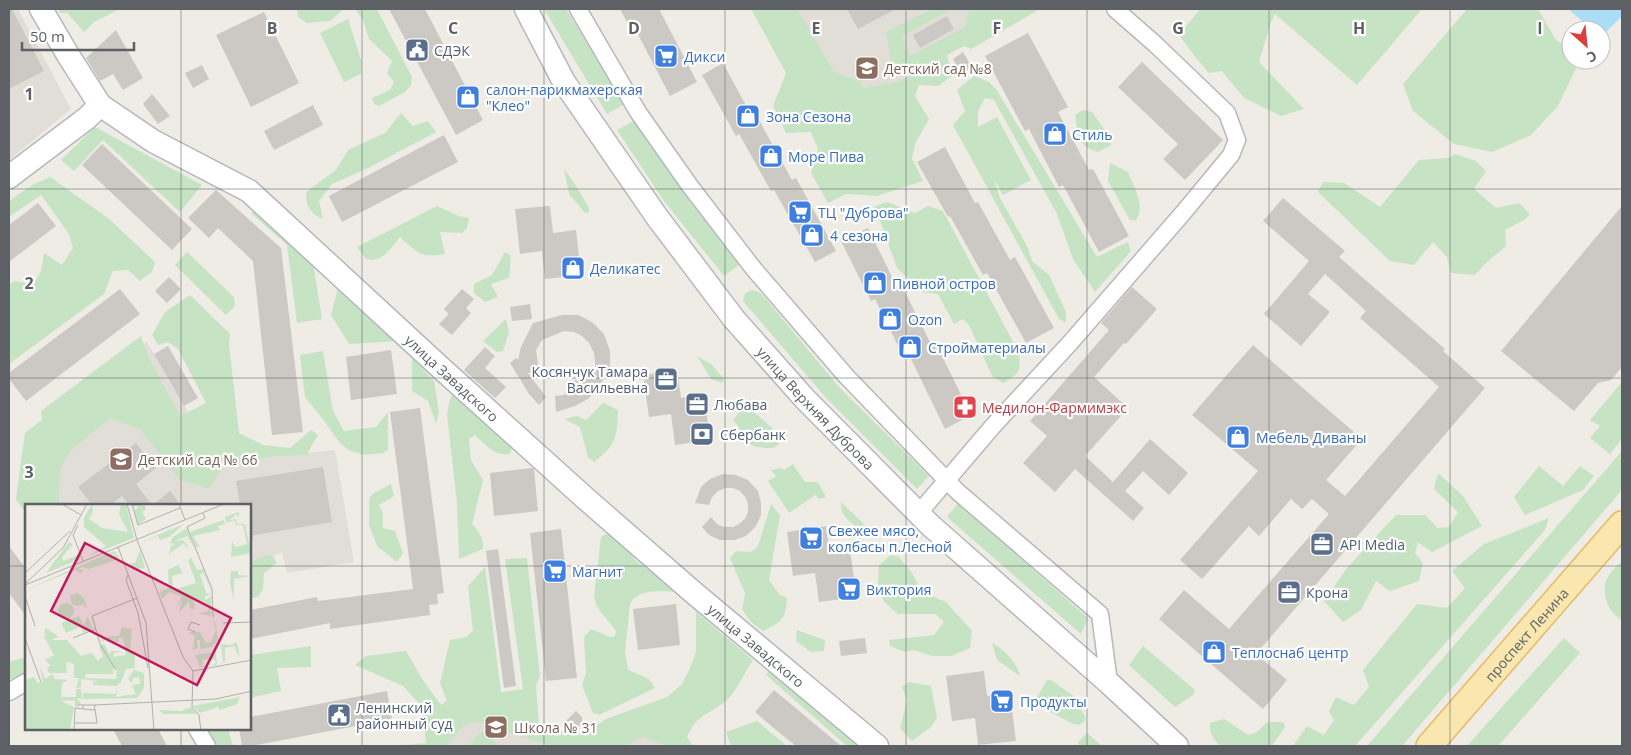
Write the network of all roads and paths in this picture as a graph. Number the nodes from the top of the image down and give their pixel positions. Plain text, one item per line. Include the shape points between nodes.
1 (41, 9) edge
2 (526, 9) edge
3 (578, 9) edge
4 (1115, 9) edge
5 (100, 105) junction
6 (9, 177) edge
7 (946, 480) junction
8 (918, 514) junction
9 (1622, 524) edge
10 (25, 683) edge
11 (1109, 683) junction
12 (9, 692) edge
13 (199, 730) edge
14 (207, 746) edge
15 (877, 746) edge
16 (1177, 746) edge
17 (1429, 746) edge

1 - 5 street, улица Завадского
2 - 8 street, улица Верхняя Дуброва via 564,82 592,125 734,319 805,399
3 - 7 street via 638,112 753,268 846,376
4 - 7 street via 1227,114 1237,140 1231,154 1178,220
5 - 6 street
5 - 15 street, улица Завадского via 153,140 249,191 592,504
7 - 8 street
7 - 11 street via 1100,614
8 - 11 street, улица Верхняя Дуброва
9 - 17 main road, проспект Ленина
10 - 12 street
11 - 16 street, улица Верхняя Дуброва
13 - 14 street

